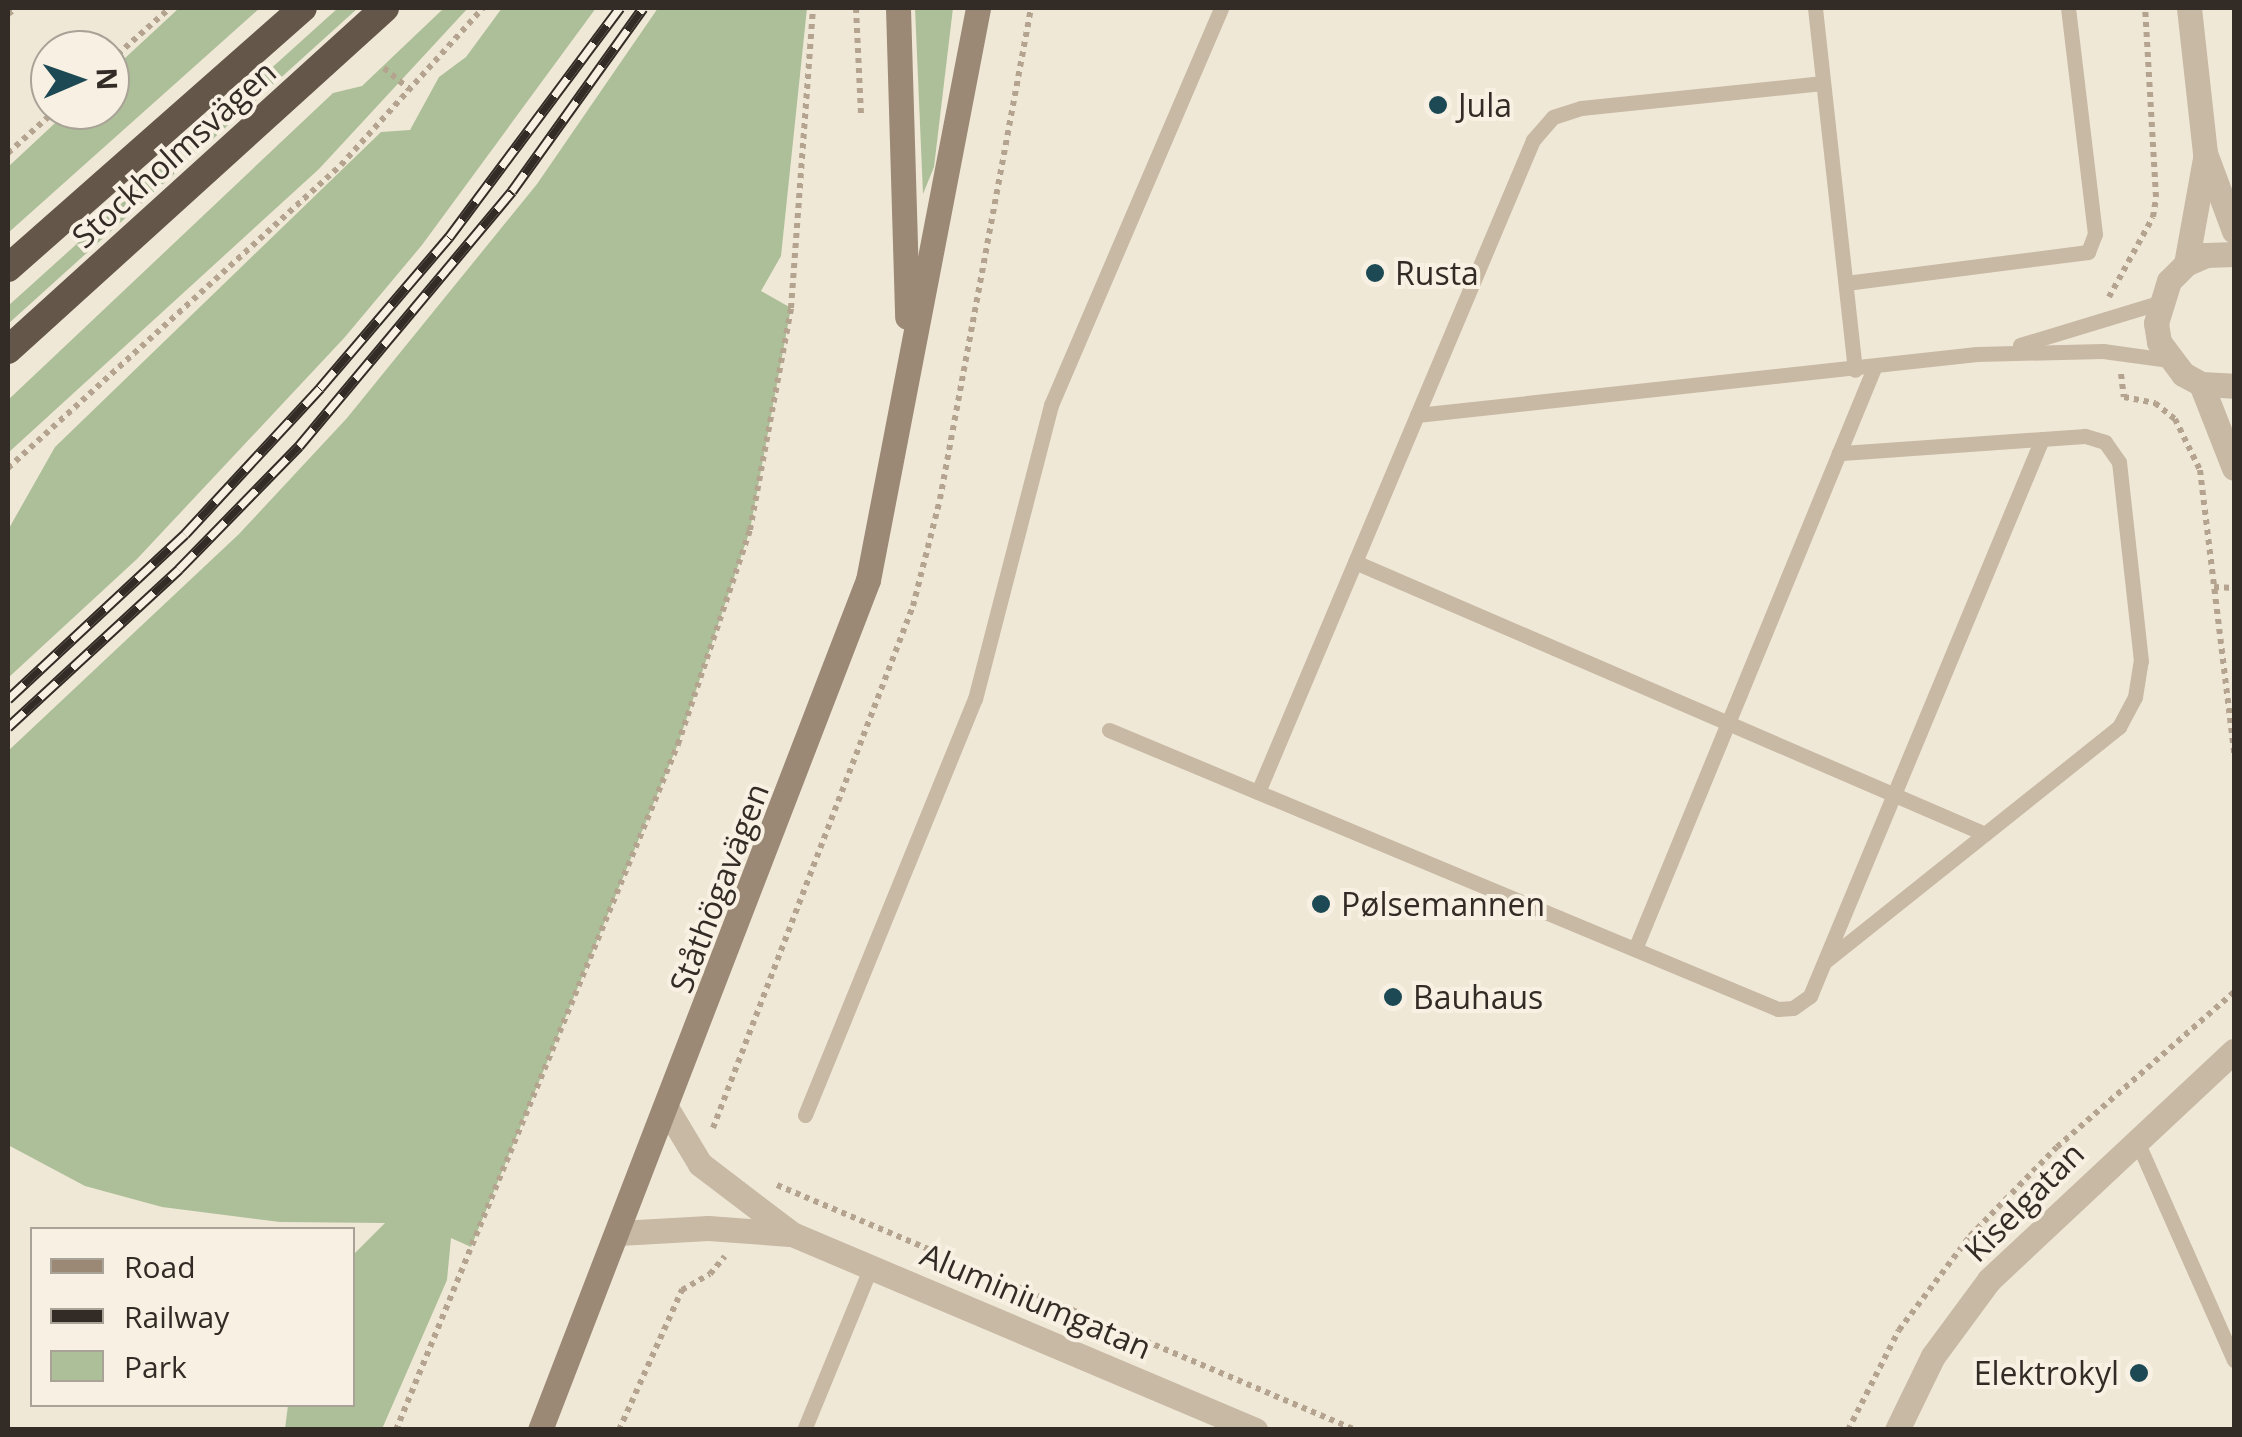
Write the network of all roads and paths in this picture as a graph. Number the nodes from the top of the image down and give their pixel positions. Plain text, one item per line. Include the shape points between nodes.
1 (16, 8) edge
2 (170, 8) edge
3 (303, 8) edge
4 (385, 8) edge
5 (483, 8) edge
6 (813, 8) edge
7 (856, 8) edge
8 (898, 8) edge
9 (978, 8) edge
10 (1221, 8) edge
11 (1814, 8) edge
12 (2068, 8) edge
13 (2145, 8) edge
14 (2189, 8) edge
15 (8, 14) edge
16 (130, 43) edge
17 (384, 68) dead end
18 (1823, 84) junction
19 (410, 89) junction
20 (861, 115) dead end
21 (34, 130) edge
22 (2205, 153) junction
23 (8, 154) edge
24 (2234, 230) edge
25 (2234, 254) edge
26 (2186, 264) junction
27 (8, 268) edge
28 (1846, 283) junction
29 (2158, 303) junction
30 (2111, 316) junction
31 (8, 350) edge
32 (2118, 352) junction
33 (1977, 354) junction
34 (908, 356) junction
35 (2168, 360) junction
36 (1874, 368) junction
37 (1856, 370) junction
38 (2201, 384) junction
39 (2234, 386) edge
40 (1417, 415) junction
41 (2042, 439) junction
42 (1839, 453) junction
43 (8, 468) edge
44 (2234, 468) edge
45 (1355, 562) junction
46 (2214, 587) junction
47 (2234, 588) edge
48 (1728, 722) junction
49 (1109, 730) dead end
50 (2234, 753) edge
51 (1258, 792) junction
52 (1894, 794) junction
53 (1985, 834) junction
54 (1635, 949) junction
55 (1824, 962) junction
56 (2234, 992) edge
57 (2234, 1051) edge
58 (667, 1109) junction
59 (806, 1116) dead end
60 (2136, 1139) junction
61 (747, 1204) junction
62 (738, 1229) junction
63 (620, 1233) junction
64 (792, 1234) junction
65 (872, 1268) junction
66 (2234, 1360) edge
67 (396, 1430) edge
68 (540, 1430) edge
69 (619, 1430) edge
70 (804, 1430) edge
71 (1255, 1430) edge
72 (1356, 1430) edge
73 (1848, 1430) edge
74 (1896, 1430) edge

1 - 15 path
2 - 16 path
3 - 27 highway, Stockholmsvägen
4 - 31 highway, Stockholmsvägen
5 - 19 path
6 - 67 path via 791,308 750,530 678,744
7 - 20 path
8 - 34 main road, Ståthögavägen
9 - 34 main road, Ståthögavägen via 948,190
10 - 59 lane via 1052,404 975,699
11 - 18 lane
12 - 28 lane via 2096,234 2088,252
13 - 30 path via 2156,197 2148,227 2108,290
14 - 22 street
17 - 19 path
18 - 28 lane
18 - 40 lane via 1581,108 1553,117 1533,140
19 - 43 path via 341,165
21 - 23 path
22 - 24 street
22 - 26 street
25 - 26 street
26 - 29 street
28 - 37 lane
29 - 30 lane
29 - 35 street via 2159,342
30 - 33 lane
32 - 33 lane
32 - 35 lane
32 - 46 path via 2124,396 2156,402 2187,438 2200,470
33 - 36 lane
34 - 58 main road, Ståthögavägen via 888,501 868,580
35 - 38 street
36 - 37 lane
36 - 42 lane
37 - 40 lane
38 - 39 street
38 - 44 street
40 - 45 lane
41 - 42 lane
41 - 52 lane
41 - 53 lane via 2085,436 2106,442 2118,462 2141,661 2135,697 2119,727
42 - 48 lane
45 - 48 lane
45 - 51 lane
46 - 47 path
46 - 50 path
48 - 52 lane
48 - 54 lane
49 - 51 lane
51 - 54 lane
52 - 53 lane
52 - 55 lane
53 - 55 lane
54 - 55 lane via 1778,1008 1810,996
56 - 73 path via 2058,1146 1970,1236 1899,1330
57 - 60 street, Kiselgatan
58 - 61 street, Aluminiumgatan via 700,1164
58 - 63 main road, Ståthögavägen
60 - 66 lane
60 - 74 street, Kiselgatan via 1989,1280 1933,1356
61 - 64 street, Aluminiumgatan
61 - 72 path via 758,1177
62 - 63 street, Aluminiumgatan
62 - 64 street, Aluminiumgatan
62 - 69 path via 710,1274 682,1290
63 - 68 main road, Ståthögavägen
64 - 65 street, Aluminiumgatan
65 - 70 lane
65 - 71 street, Aluminiumgatan

